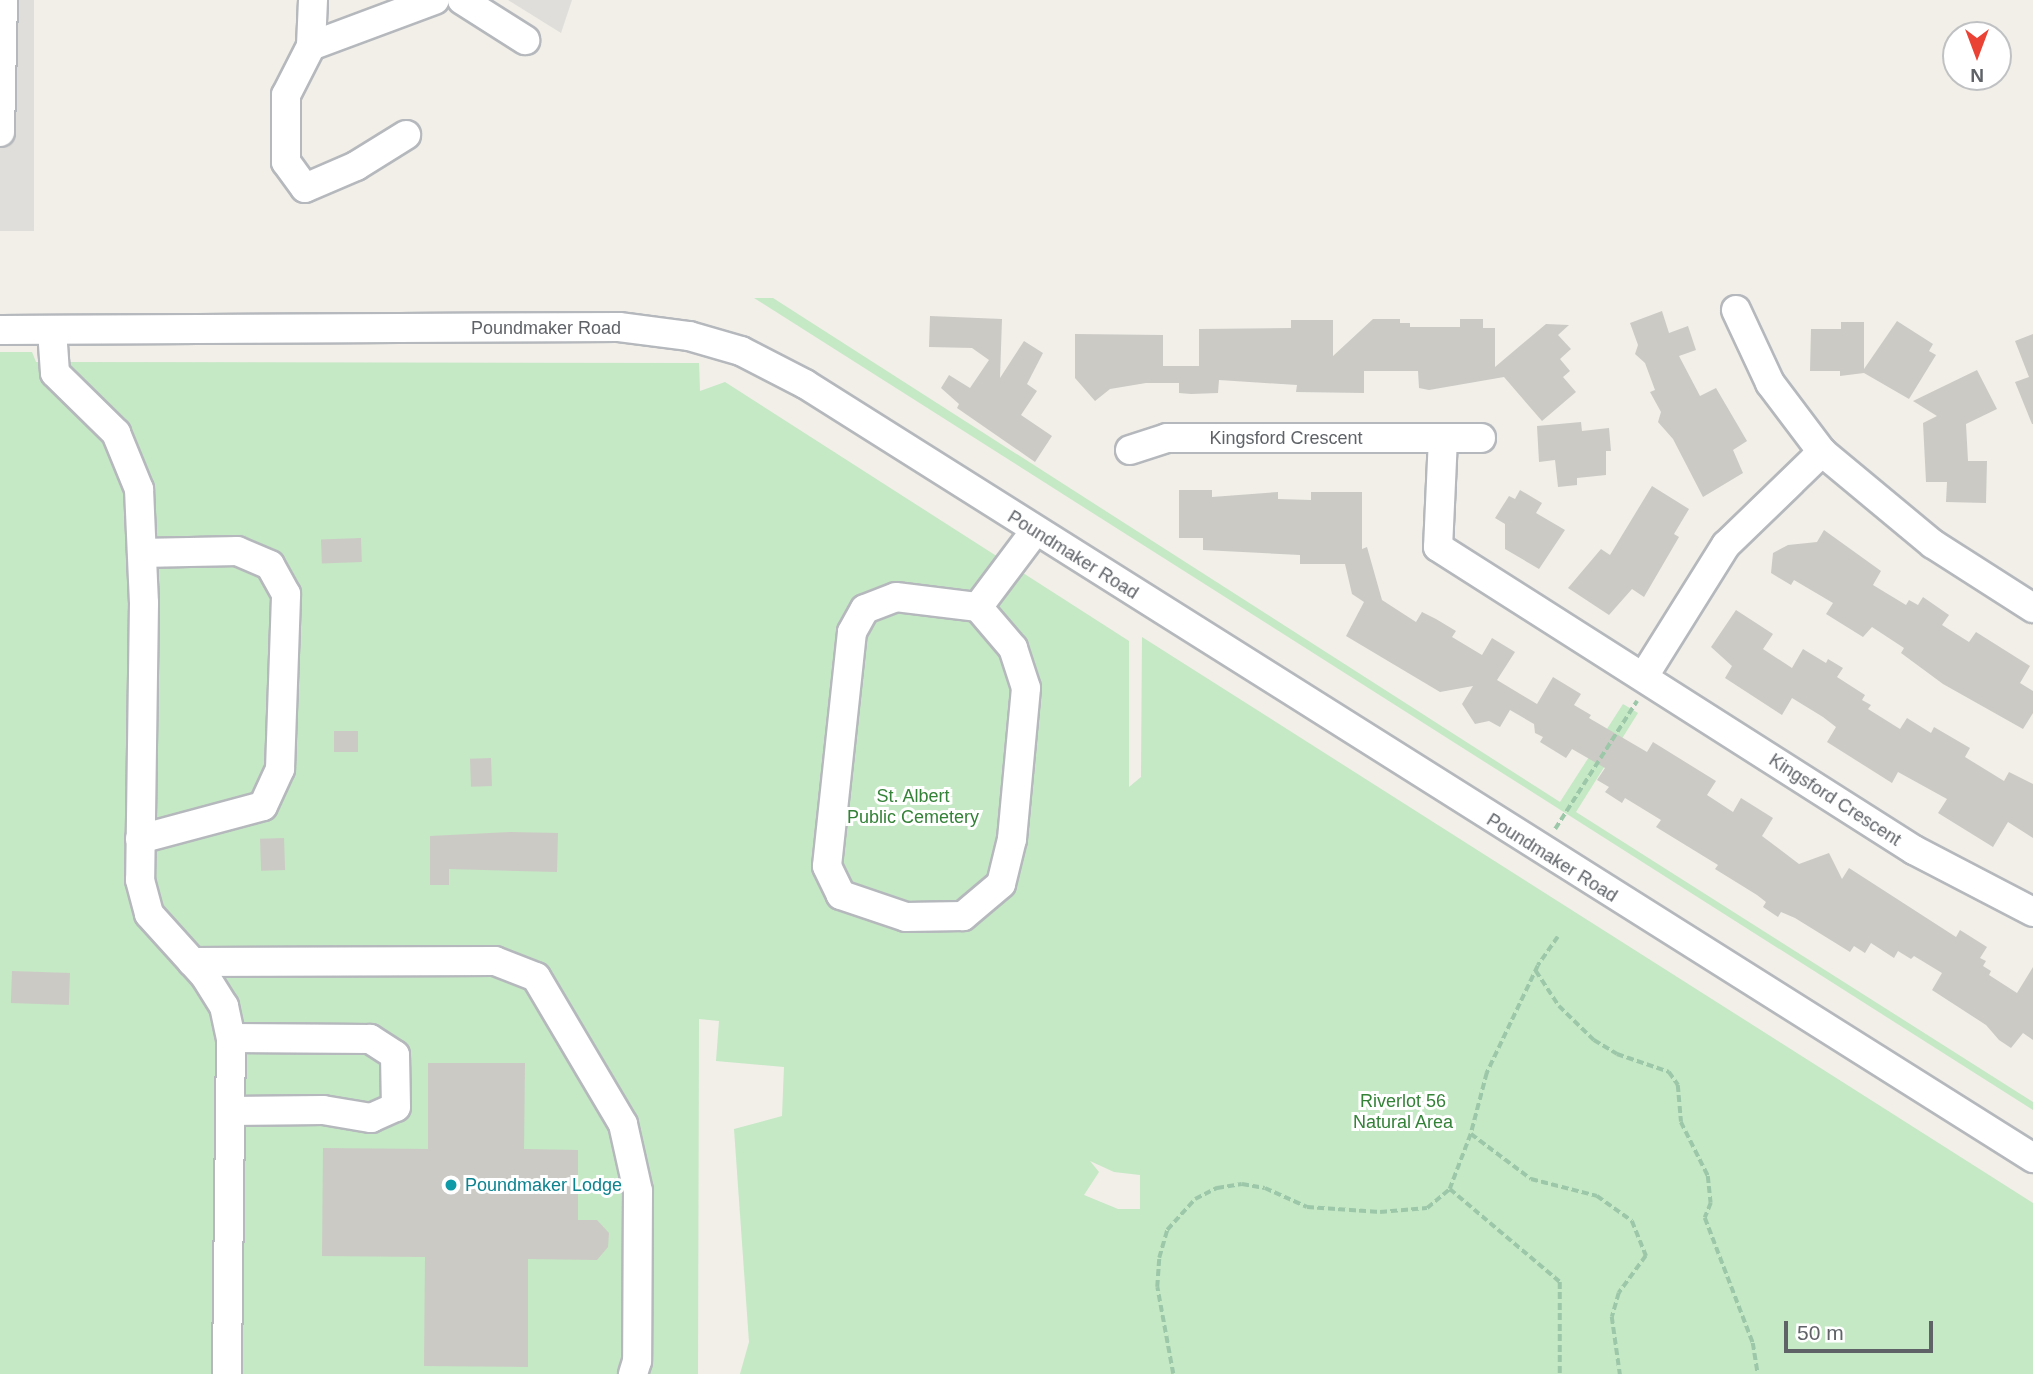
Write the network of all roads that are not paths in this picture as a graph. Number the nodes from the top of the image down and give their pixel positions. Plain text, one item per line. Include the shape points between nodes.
1 (3, 0) edge
2 (313, 0) edge
3 (435, 0) edge
4 (462, 0) edge
5 (525, 40) dead end
6 (311, 46) junction
7 (0, 132) edge
8 (406, 135) dead end
9 (1736, 310) dead end
10 (0, 330) edge
11 (52, 330) junction
12 (1443, 438) junction
13 (1481, 438) dead end
14 (1130, 450) dead end
15 (1822, 452) junction
16 (1035, 531) junction
17 (142, 553) junction
18 (978, 607) junction
19 (2033, 608) edge
20 (1640, 689) junction
21 (140, 839) junction
22 (2033, 912) edge
23 (192, 962) junction
24 (231, 1038) junction
25 (230, 1111) junction
26 (2033, 1158) edge
27 (228, 1374) edge
28 (633, 1374) edge

1 - 7 street
2 - 6 street
3 - 6 street
4 - 5 street
6 - 8 street via 286,95 286,162 305,188 356,166
9 - 15 street via 1770,383
10 - 11 street, Poundmaker Road
11 - 16 street, Poundmaker Road via 619,327 689,336 741,351 805,384
11 - 17 street via 55,373 116,433 139,489
12 - 13 street, Kingsford Crescent
12 - 14 street, Kingsford Crescent via 1167,438
12 - 20 street, Kingsford Crescent via 1438,547
15 - 19 street via 1933,544
15 - 20 street via 1726,545
16 - 18 street
16 - 26 street, Poundmaker Road
17 - 21 street
17 - 21 street via 237,551 270,565 286,594 280,769 263,806
18 - 18 street via 897,597 865,609 852,632 827,866 841,895 906,917 963,916 1001,884 1012,839 1026,688 1013,648
20 - 22 street, Kingsford Crescent via 1914,850
21 - 23 street via 140,880 149,914
23 - 24 street via 224,1006
23 - 28 street via 495,961 536,977 623,1124 638,1191 637,1361
24 - 25 street
24 - 25 street via 370,1039 395,1055 396,1107 371,1118 323,1110
25 - 27 street

